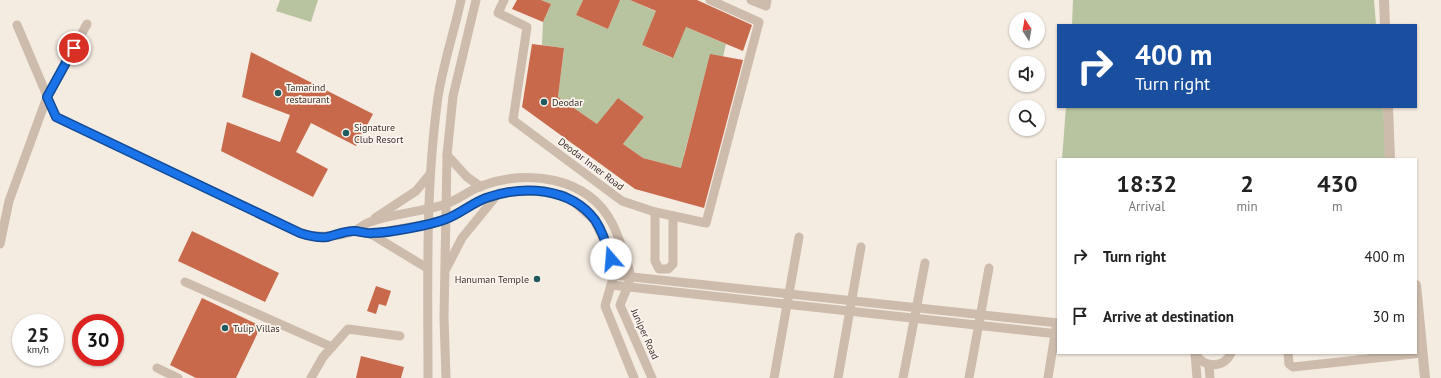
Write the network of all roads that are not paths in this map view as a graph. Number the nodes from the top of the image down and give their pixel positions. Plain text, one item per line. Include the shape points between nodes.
1 (461, 0) edge
2 (476, 0) edge
3 (504, 0) edge
4 (710, 0) edge
5 (751, 0) edge
6 (767, 0) edge
7 (1384, 0) edge
8 (88, 24) dead end
9 (1385, 24) edge
10 (17, 25) dead end
11 (47, 97) junction
12 (1388, 108) edge
13 (448, 155) junction
14 (1390, 158) edge
15 (430, 174) junction
16 (481, 186) junction
17 (497, 195) junction
18 (445, 204) junction
19 (428, 209) junction
20 (655, 212) junction
21 (673, 216) junction
22 (446, 219) junction
23 (369, 222) junction
24 (428, 224) junction
25 (354, 231) junction
26 (371, 234) junction
27 (798, 237) dead end
28 (0, 244) edge
29 (861, 248) dead end
30 (924, 262) dead end
31 (427, 268) junction
32 (989, 268) dead end
33 (445, 271) junction
34 (614, 275) junction
35 (630, 277) junction
36 (185, 282) dead end
37 (611, 285) junction
38 (626, 287) junction
39 (788, 294) junction
40 (1417, 296) edge
41 (852, 301) junction
42 (786, 305) junction
43 (916, 308) junction
44 (850, 312) junction
45 (981, 315) junction
46 (914, 319) junction
47 (1057, 323) edge
48 (979, 326) junction
49 (1057, 334) edge
50 (400, 336) dead end
51 (332, 347) junction
52 (1417, 353) edge
53 (1422, 353) junction
54 (1195, 354) edge
55 (1230, 354) edge
56 (1288, 354) edge
57 (1402, 354) edge
58 (1342, 357) edge
59 (1209, 365) junction
60 (157, 368) dead end
61 (178, 378) edge
62 (310, 378) edge
63 (428, 378) edge
64 (446, 378) edge
65 (634, 378) edge
66 (652, 378) edge
67 (774, 378) edge
68 (838, 378) edge
69 (903, 378) edge
70 (969, 378) edge
71 (1048, 378) edge
72 (1196, 378) edge
73 (1210, 378) edge
74 (1425, 378) edge

1 - 15 street via 438,96
2 - 13 street via 453,96
3 - 20 street, Deodar Inner Road via 498,13 527,27 513,120 622,201
4 - 21 street, Deodar Inner Road via 759,22 706,224
5 - 6 street via 766,6
7 - 9 street
8 - 11 street
10 - 11 street
11 - 25 street via 56,117 300,233 326,237
11 - 28 street via 9,201
12 - 14 street
13 - 16 street via 467,177
13 - 18 street
15 - 19 street
15 - 23 street via 416,191
16 - 18 street
16 - 35 street via 506,179 532,177 557,181 580,189 598,204 611,221
17 - 22 street
17 - 33 street via 462,238
17 - 34 street via 543,191 565,196 577,203 600,228 608,246
18 - 19 street
18 - 22 street
19 - 23 street
19 - 24 street
20 - 21 street, Deodar Inner Road
20 - 21 street via 655,261 659,269 668,269 673,264
22 - 24 street
22 - 33 street
23 - 25 street
24 - 26 street
24 - 31 street
25 - 26 street
26 - 31 street
27 - 39 street
29 - 41 street
30 - 43 street
31 - 63 street
32 - 45 street
33 - 64 street
34 - 35 street
34 - 37 street
35 - 38 street, Juniper Road
35 - 39 street
36 - 51 street
37 - 38 street
37 - 65 street via 605,306
38 - 42 street
38 - 66 street, Juniper Road via 620,306
39 - 41 street
39 - 42 street
40 - 53 street
41 - 43 street
41 - 44 street
42 - 44 street
42 - 67 street
43 - 45 street
43 - 46 street
44 - 46 street
44 - 68 street
45 - 47 street
45 - 48 street
46 - 48 street
46 - 69 street
48 - 49 street
48 - 70 street
49 - 71 street
50 - 51 street via 348,329
51 - 62 street
52 - 53 street
53 - 74 street
54 - 59 street via 1203,363
54 - 72 street
55 - 59 street via 1221,364
56 - 58 street via 1289,364 1293,367
57 - 58 street
59 - 73 street
60 - 61 street

